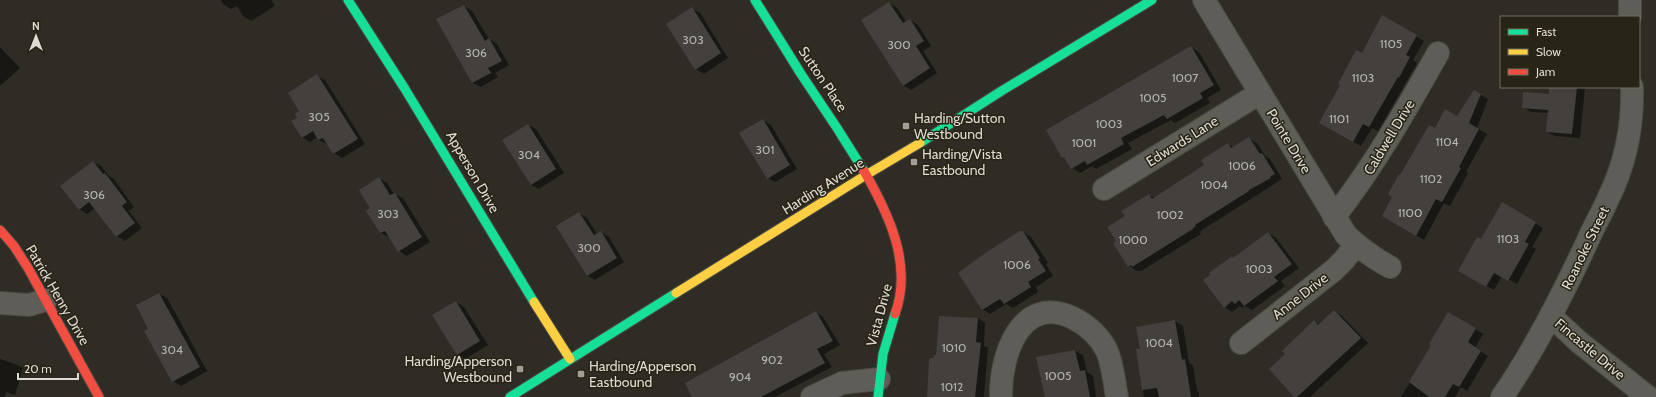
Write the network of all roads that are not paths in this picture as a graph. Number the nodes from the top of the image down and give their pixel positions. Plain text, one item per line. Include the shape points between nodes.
1 (348, 0) edge
2 (755, 0) edge
3 (1152, 0) edge
4 (1204, 0) edge
5 (1630, 0) edge
6 (1630, 16) edge
7 (1438, 53) dead end
8 (1632, 88) edge
9 (1260, 93) junction
10 (866, 175) junction
11 (1104, 189) dead end
12 (1334, 218) junction
13 (0, 230) edge
14 (1356, 245) junction
15 (1390, 267) dead end
16 (46, 300) junction
17 (0, 303) edge
18 (1551, 316) junction
19 (1241, 343) dead end
20 (570, 359) junction
21 (878, 388) edge
22 (99, 397) edge
23 (510, 397) edge
24 (812, 397) edge
25 (1001, 397) edge
26 (1117, 397) edge
27 (1502, 397) edge
28 (1648, 397) edge

1 - 20 main road, Apperson Drive via 433,132
2 - 10 main road, Sutton Place
3 - 10 main road, Harding Avenue
4 - 9 street, Pointe Drive
5 - 6 street
7 - 12 street, Caldwell Drive via 1394,131
8 - 18 street, Roanoke Street via 1629,131 1619,172
9 - 11 street, Edwards Lane
9 - 12 street, Pointe Drive
10 - 20 main road, Harding Avenue
10 - 21 main road, Vista Drive via 885,212 902,260 902,290 886,340
12 - 14 street, Pointe Drive
13 - 16 main road, Patrick Henry Drive via 14,246
14 - 15 street, Pointe Drive
14 - 19 street, Anne Drive via 1334,270
16 - 17 street via 29,305
16 - 22 main road, Patrick Henry Drive
18 - 27 street, Roanoke Street via 1522,368
18 - 28 street, Fincastle Drive via 1578,342
20 - 23 main road, Harding Avenue
21 - 24 street via 842,384
25 - 26 street via 1005,356 1017,331 1034,317 1052,313 1063,314 1077,320 1098,338 1109,357

